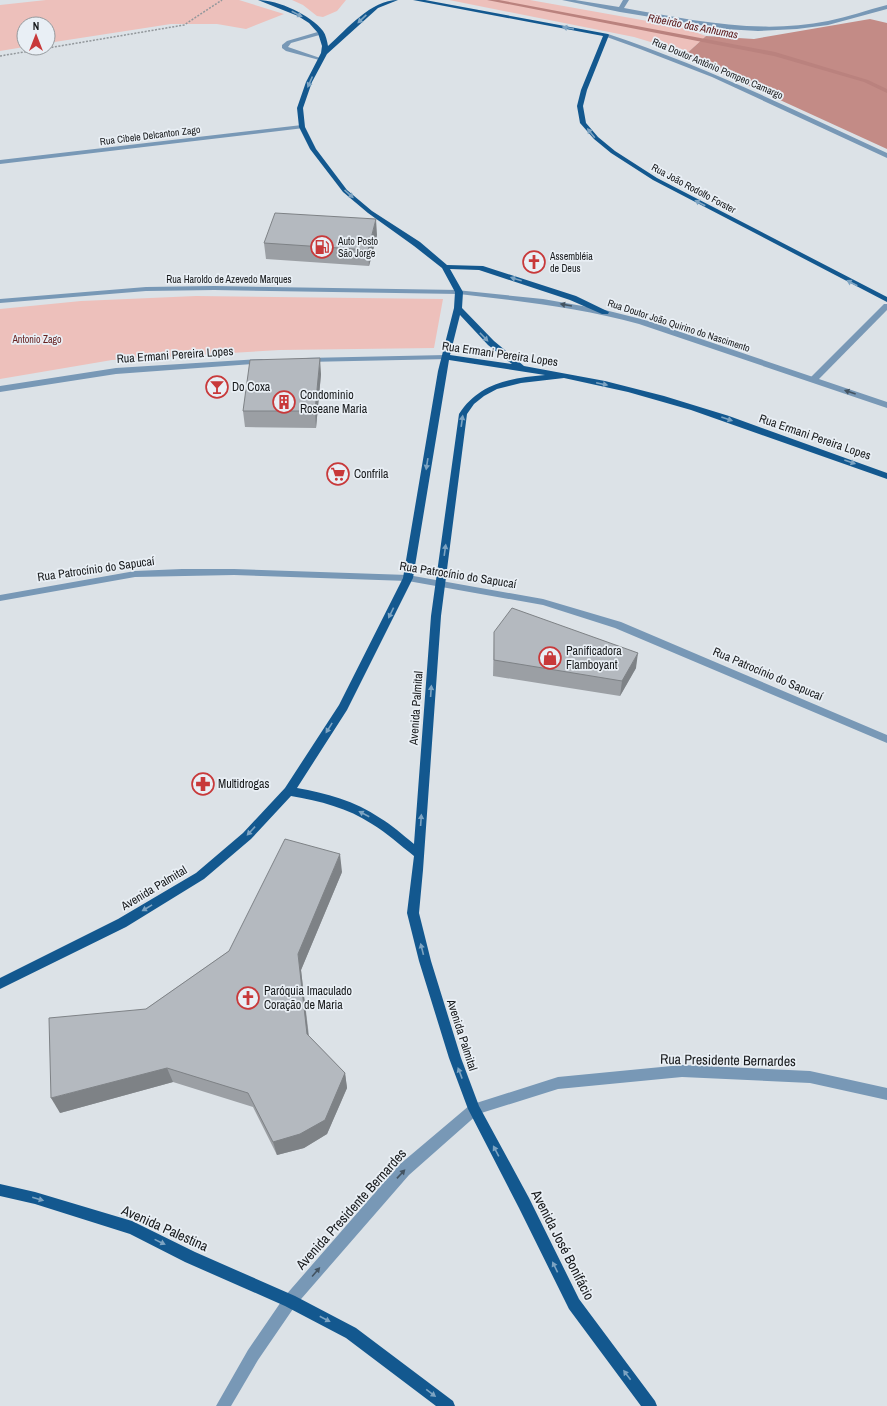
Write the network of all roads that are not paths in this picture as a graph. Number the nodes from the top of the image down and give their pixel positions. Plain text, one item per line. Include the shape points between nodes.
1 (261, 0) edge
2 (395, 0) edge
3 (416, 0) edge
4 (565, 0) edge
5 (626, 0) edge
6 (887, 7) edge
7 (620, 10) junction
8 (321, 33) junction
9 (606, 35) junction
10 (324, 53) junction
11 (321, 60) junction
12 (302, 127) junction
13 (887, 156) edge
14 (0, 162) edge
15 (445, 267) junction
16 (459, 292) junction
17 (0, 300) edge
18 (887, 300) edge
19 (887, 306) edge
20 (458, 308) junction
21 (605, 312) junction
22 (446, 357) junction
23 (298, 360) edge
24 (274, 361) edge
25 (522, 369) junction
26 (564, 376) junction
27 (814, 380) junction
28 (0, 389) edge
29 (887, 405) edge
30 (887, 476) edge
31 (408, 578) junction
32 (440, 584) junction
33 (0, 598) edge
34 (887, 738) edge
35 (289, 791) junction
36 (418, 853) junction
37 (0, 984) edge
38 (887, 1094) edge
39 (474, 1109) junction
40 (0, 1190) edge
41 (290, 1301) junction
42 (223, 1406) edge
43 (448, 1406) edge
44 (650, 1406) edge

1 -> 8 main road via 300,15 312,22
2 -> 10 main road via 376,7
9 -> 3 main road, Rua Doutor Antônio Pompeo Camargo
4 - 7 street
5 - 7 street
6 - 7 street via 828,23 797,28 758,29 724,27
8 - 10 main road via 325,46
8 - 11 street via 285,45 288,50
9 - 13 street, Rua Doutor Antônio Pompeo Camargo via 703,70
18 -> 9 main road, Rua João Rodolfo Forster via 655,179 596,138 583,123 580,106
10 - 11 main road
11 -> 12 main road via 309,82 300,108
12 - 14 street, Rua Cibele Delcanton Zago
12 -> 15 main road via 313,149 345,191
15 - 16 main road
21 -> 15 main road via 566,296 480,268
16 - 17 street, Rua Haroldo de Azevedo Marques via 154,289
16 - 20 main road, Avenida Palmital
21 -> 16 street, Rua Doutor João Quirino do Nascimento via 543,301
19 - 27 street
20 - 22 main road, Avenida Palmital
20 -> 25 main road via 490,343
21 - 27 street, Rua Doutor João Quirino do Nascimento
22 - 23 street, Rua Ermani Pereira Lopes
22 - 25 main road, Rua Ermani Pereira Lopes
22 -> 31 main road, Avenida Palmital
24 - 28 street, Rua Ermani Pereira Lopes via 116,371
25 - 26 main road, Rua Ermani Pereira Lopes
26 -> 30 main road, Rua Ermani Pereira Lopes via 629,390 702,411
32 -> 26 main road, Avenida Palmital via 463,414 474,398 500,385 519,380
29 -> 27 street, Rua Doutor João Quirino do Nascimento
31 - 32 street, Rua Patrocínio do Sapucaí
31 - 33 street, Rua Patrocínio do Sapucaí via 234,572 135,574
31 -> 35 main road, Avenida Palmital via 343,707
32 - 34 street, Rua Patrocínio do Sapucaí via 543,602 618,625
36 -> 32 main road, Avenida Palmital
36 -> 35 main road via 376,820 351,807 321,796
35 -> 37 main road, Avenida Palmital via 246,836 200,876 122,923
39 -> 36 main road, Avenida Palmital via 455,1058 413,913
38 - 39 street, Rua Presidente Bernardes via 810,1077 682,1071 558,1083
41 -> 39 street, Avenida Presidente Bernardes via 404,1170
44 -> 39 main road, Avenida José Bonifácio via 574,1304
40 -> 41 main road, Avenida Palestina via 132,1228
41 - 42 street, Avenida Presidente Bernardes via 253,1355
41 -> 43 main road via 351,1333

